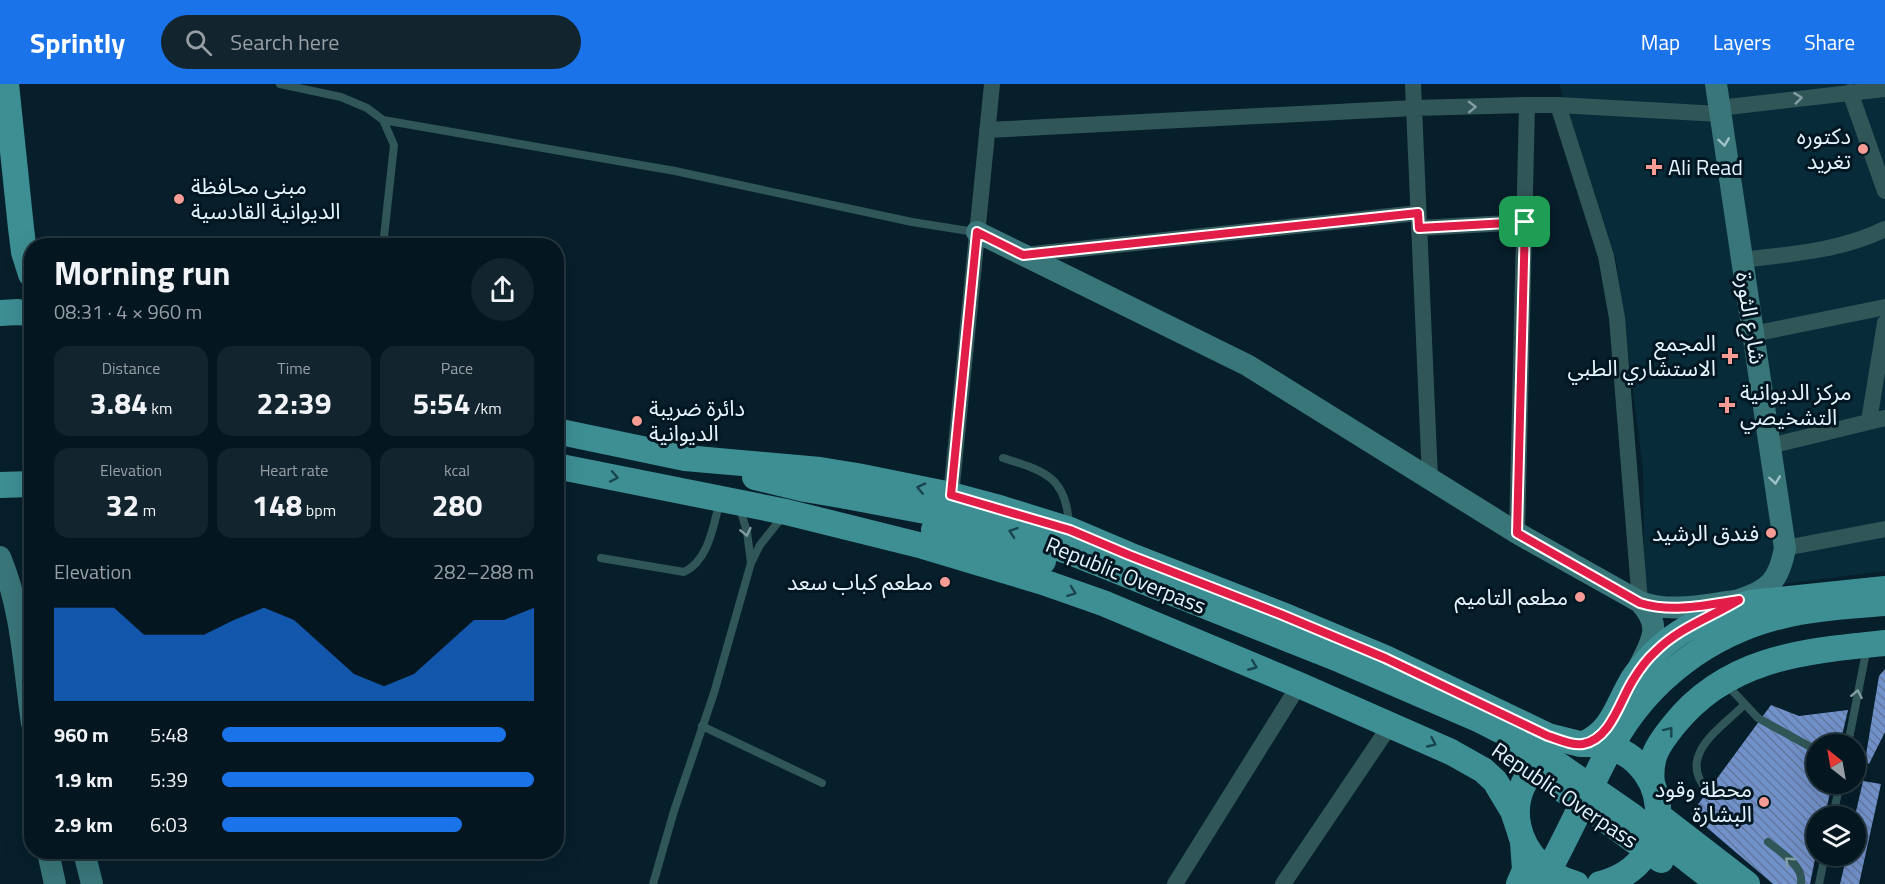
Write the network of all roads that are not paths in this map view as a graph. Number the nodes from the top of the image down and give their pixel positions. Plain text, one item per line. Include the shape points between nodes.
1 (6, 84) edge
2 (280, 84) edge
3 (992, 84) edge
4 (1413, 84) edge
5 (1716, 84) edge
6 (1885, 89) edge
7 (1850, 92) junction
8 (1527, 105) junction
9 (1558, 105) junction
10 (1414, 108) junction
11 (1720, 111) junction
12 (383, 120) junction
13 (987, 130) junction
14 (0, 161) edge
15 (1885, 191) edge
16 (1418, 220) junction
17 (1525, 222) junction
18 (1885, 229) edge
19 (977, 232) junction
20 (384, 238) edge
21 (24, 252) edge
22 (1023, 255) junction
23 (1742, 260) junction
24 (24, 262) edge
25 (1885, 307) edge
26 (0, 313) edge
27 (24, 313) edge
28 (1885, 323) edge
29 (1753, 334) junction
30 (1877, 419) edge
31 (564, 433) edge
32 (1770, 446) junction
33 (686, 458) junction
34 (1003, 458) dead end
35 (564, 468) edge
36 (1430, 479) junction
37 (24, 484) edge
38 (0, 485) edge
39 (951, 495) junction
40 (723, 499) junction
41 (844, 504) junction
42 (786, 512) junction
43 (1070, 530) junction
44 (1885, 530) edge
45 (1517, 533) junction
46 (1785, 548) junction
47 (0, 557) edge
48 (601, 558) dead end
49 (751, 563) junction
50 (1885, 589) edge
51 (1739, 600) junction
52 (1767, 600) junction
53 (1640, 603) junction
54 (1885, 603) edge
55 (1716, 614) junction
56 (1885, 618) edge
57 (1876, 644) edge
58 (24, 665) edge
59 (1632, 682) junction
60 (1725, 682) junction
61 (1299, 685) junction
62 (1744, 705) junction
63 (1391, 724) junction
64 (702, 726) junction
65 (1851, 734) edge
66 (1582, 744) junction
67 (1806, 745) edge
68 (822, 783) dead end
69 (1652, 784) junction
70 (1708, 791) dead end
71 (1659, 816) junction
72 (1521, 836) junction
73 (1768, 842) dead end
74 (50, 859) edge
75 (86, 859) edge
76 (1823, 866) edge
77 (1608, 883) edge
78 (55, 884) edge
79 (92, 884) edge
80 (653, 884) edge
81 (1175, 884) edge
82 (1283, 884) edge
83 (1519, 884) edge
84 (1541, 884) edge
85 (1558, 884) edge
86 (1576, 884) edge
87 (1693, 884) edge
88 (1719, 884) edge
89 (1747, 884) edge
90 (1801, 884) edge
91 (1820, 884) edge

1 - 21 main road
2 - 12 lane via 340,98 367,108
3 - 13 street
4 - 10 street
5 - 11 street, شارع الثورة
6 - 7 street
11 -> 7 street
7 - 15 street
8 - 9 street
10 -> 8 street
8 - 17 street
9 - 11 street
9 - 53 street via 1606,256 1617,318
10 - 13 street
10 - 16 street
11 -> 23 street, شارع الثورة
12 - 19 lane via 675,171 912,222
12 - 20 lane via 394,145
13 - 19 street
14 - 24 main road via 6,211 14,243
16 - 17 street
16 - 22 street
16 - 36 street
17 - 45 street
18 - 23 street via 1866,238 1815,250
19 - 22 street
19 - 39 street
22 - 36 street via 1247,365
23 - 29 street, شارع الثورة
25 - 29 street
26 - 27 main road
28 - 30 street
29 - 32 street, شارع الثورة
30 - 32 street
31 - 33 main road
32 -> 46 street, شارع الثورة
39 -> 33 main road via 820,470
33 - 41 main road, Republic Overpass via 805,489
34 - 43 lane via 1037,469 1054,480 1068,506
35 -> 40 main road
36 - 45 street
37 - 38 main road
39 - 43 main road
40 - 41 main road, Republic Overpass
40 - 42 main road
40 - 48 lane via 695,567 684,572
40 -> 49 lane via 747,532
41 - 87 main road, Republic Overpass, bridge via 1053,564 1404,703 1481,739 1539,773
88 -> 41 main road, Republic Overpass, bridge via 1557,764 1510,735 1423,694 1012,531 978,521
42 - 49 lane
42 -> 61 main road via 923,546 1043,582
43 - 66 main road via 1385,658 1548,736
44 - 46 street
45 - 53 street
46 - 51 street, شارع الثورة via 1782,566 1772,584
47 - 58 street via 17,615
49 - 64 lane
50 - 52 main road
51 - 52 street
51 - 53 street via 1669,609
51 - 55 street
52 - 55 main road
53 - 59 street via 1653,620 1654,633
54 - 84 main road, bridge via 1809,610 1762,621 1716,640 1681,663 1649,692 1623,726
55 - 59 main road via 1685,629 1656,650
56 - 85 main road, bridge via 1779,632 1741,646 1689,679 1659,707 1634,740
57 - 60 main road via 1781,657
65 -> 57 lane
59 - 66 main road via 1606,728
60 - 62 lane
69 -> 60 main road via 1653,756 1663,740 1691,707
61 - 63 main road
61 - 81 street
62 - 67 lane via 1764,722
62 - 70 lane via 1706,742 1697,757 1697,774
63 -> 72 main road via 1451,752 1496,781 1513,811
63 - 82 street
64 - 68 lane
64 - 80 lane
66 - 69 main road via 1619,751 1638,765
66 - 72 main road via 1555,752 1527,779 1518,803
69 - 71 main road
71 - 77 main road via 1649,850 1634,868
71 - 89 main road
72 - 83 main road via 1525,870
72 - 86 main road via 1544,870
90 -> 73 lane via 1796,866
74 - 78 street
75 - 79 street
76 - 91 lane

